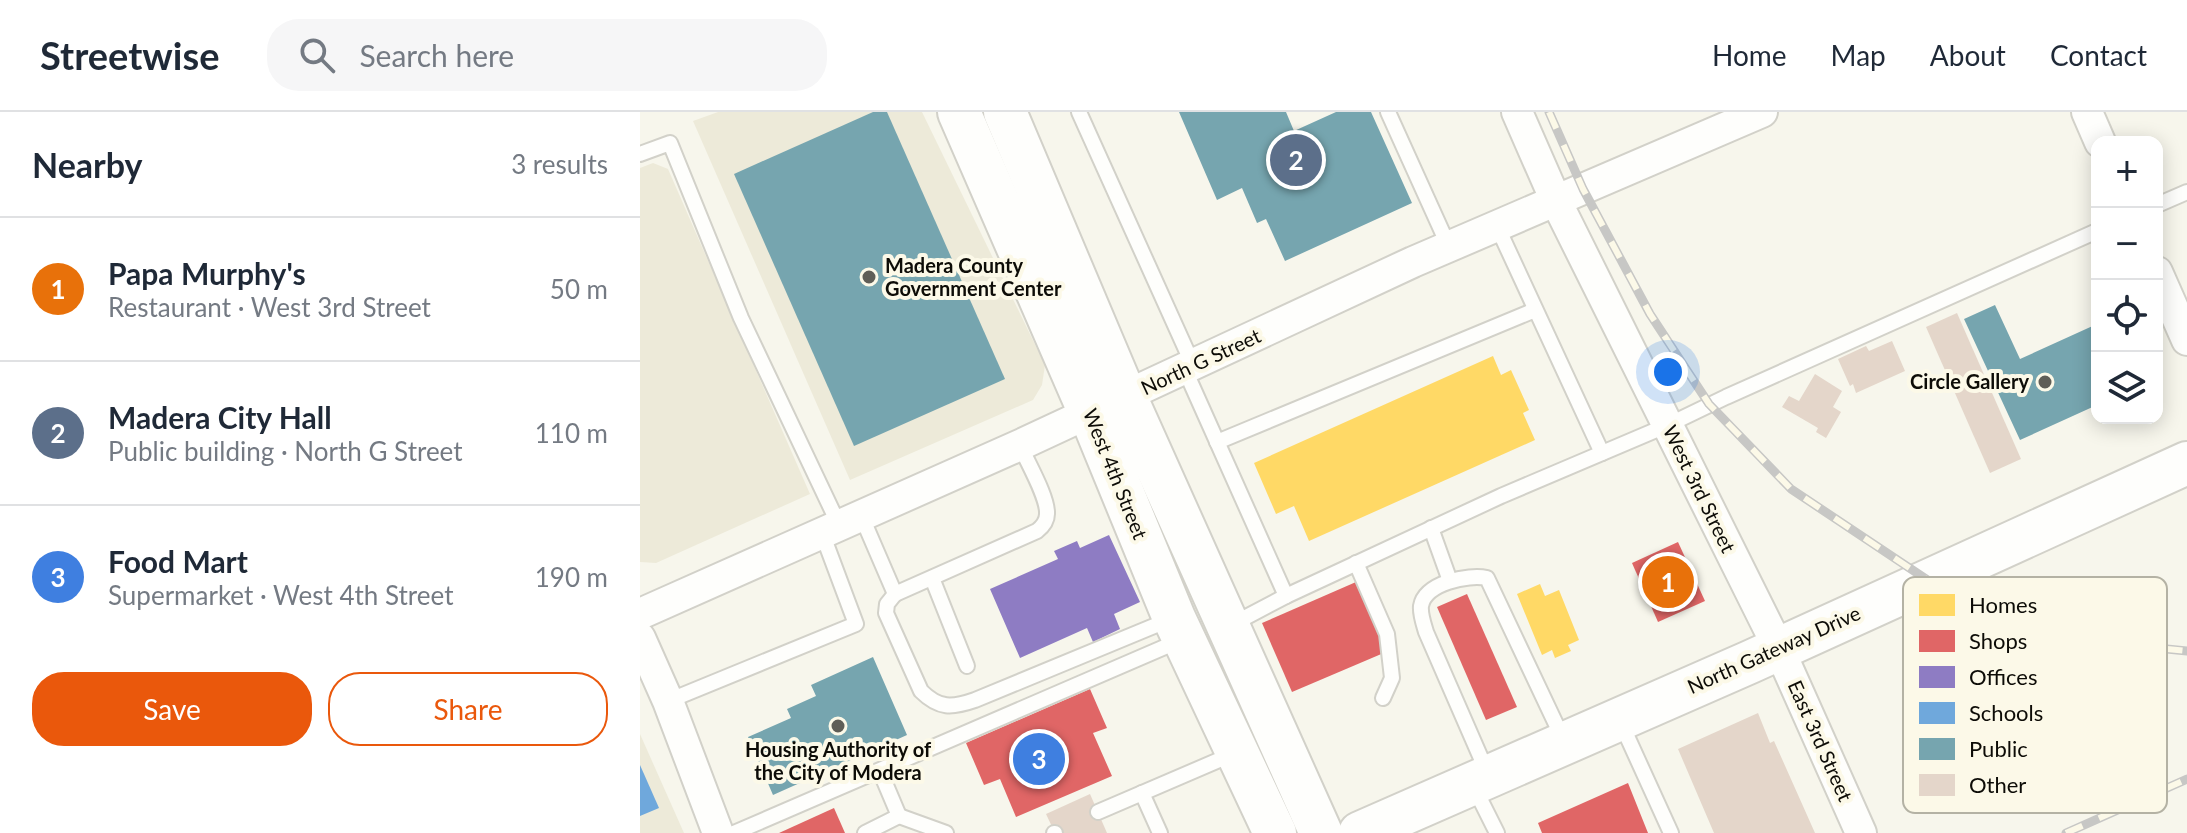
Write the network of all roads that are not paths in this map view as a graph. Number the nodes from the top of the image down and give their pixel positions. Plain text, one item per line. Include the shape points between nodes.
1 (959, 112) edge
2 (1005, 112) edge
3 (1079, 112) edge
4 (1388, 112) edge
5 (1517, 112) edge
6 (1762, 112) edge
7 (2087, 112) edge
8 (2097, 136) edge
9 (640, 154) edge
10 (2187, 192) edge
11 (1556, 201) junction
12 (2163, 202) edge
13 (1497, 226) junction
14 (2091, 234) edge
15 (1449, 247) junction
16 (2161, 280) edge
17 (1535, 310) junction
18 (2187, 340) edge
19 (1189, 368) junction
20 (1108, 405) junction
21 (1668, 425) junction
22 (1217, 442) junction
23 (1020, 445) junction
24 (1602, 453) junction
25 (2187, 463) edge
26 (841, 524) junction
27 (1431, 528) junction
28 (1356, 563) junction
29 (1937, 577) edge
30 (932, 578) junction
31 (1450, 581) junction
32 (1903, 592) edge
33 (895, 594) junction
34 (1286, 596) junction
35 (640, 614) edge
36 (1228, 627) junction
37 (1179, 628) junction
38 (640, 638) edge
39 (1779, 649) junction
40 (967, 666) dead end
41 (1383, 698) dead end
42 (668, 701) junction
43 (1619, 719) junction
44 (1565, 743) junction
45 (1237, 752) junction
46 (880, 771) junction
47 (1481, 780) junction
48 (1142, 793) junction
49 (1098, 812) dead end
50 (899, 816) junction
51 (718, 833) edge
52 (734, 833) edge
53 (865, 833) edge
54 (946, 833) edge
55 (1160, 833) edge
56 (1275, 833) edge
57 (1321, 833) edge
58 (1360, 833) edge
59 (1497, 833) edge
60 (1671, 833) edge
61 (1861, 833) edge

1 - 20 main road, West 4th Street
2 - 20 main road, West 4th Street
3 - 19 lane
4 - 15 lane
5 - 11 street, West 3rd Street
6 - 11 street, North G Street
7 - 8 street
9 - 26 lane via 670,143 741,318
10 - 12 lane
11 - 13 street, North G Street
11 - 21 street, West 3rd Street
13 - 15 street, North G Street
13 - 17 lane
14 - 21 lane
15 - 19 street, North G Street
16 - 18 street
17 - 22 lane
17 - 24 lane
19 - 20 street, North G Street
19 - 22 lane
20 - 23 street, North G Street
20 - 36 main road, West 4th Street
20 - 37 main road, West 4th Street
21 - 24 lane
21 - 39 street, West 3rd Street
22 - 34 lane
23 - 26 street, North G Street
23 - 30 lane via 1043,499 1044,525
24 - 27 lane
25 - 29 main road, North Gateway Drive
26 - 33 lane
26 - 35 street, North G Street
26 - 42 lane via 856,624
27 - 28 lane
27 - 31 lane
28 - 34 lane
28 - 41 lane via 1387,634 1392,678
30 - 33 lane
30 - 40 lane
31 - 44 lane via 1474,575 1487,578
31 - 47 lane via 1428,593 1421,607
32 - 39 main road, North Gateway Drive
33 - 37 lane via 886,613 921,691 943,706 956,707
34 - 36 lane
36 - 57 main road, West 4th Street
37 - 45 main road, West 4th Street
37 - 46 lane
38 - 42 street
39 - 43 main road, North Gateway Drive
39 - 61 street, East 3rd Street
42 - 51 street
43 - 44 main road, North Gateway Drive
43 - 60 lane
44 - 47 main road, North Gateway Drive
45 - 48 lane
45 - 56 main road, West 4th Street
46 - 50 lane
46 - 52 lane
47 - 58 main road, North Gateway Drive via 1416,815
47 - 59 lane
48 - 49 lane
48 - 55 lane
50 - 53 lane
50 - 54 lane

